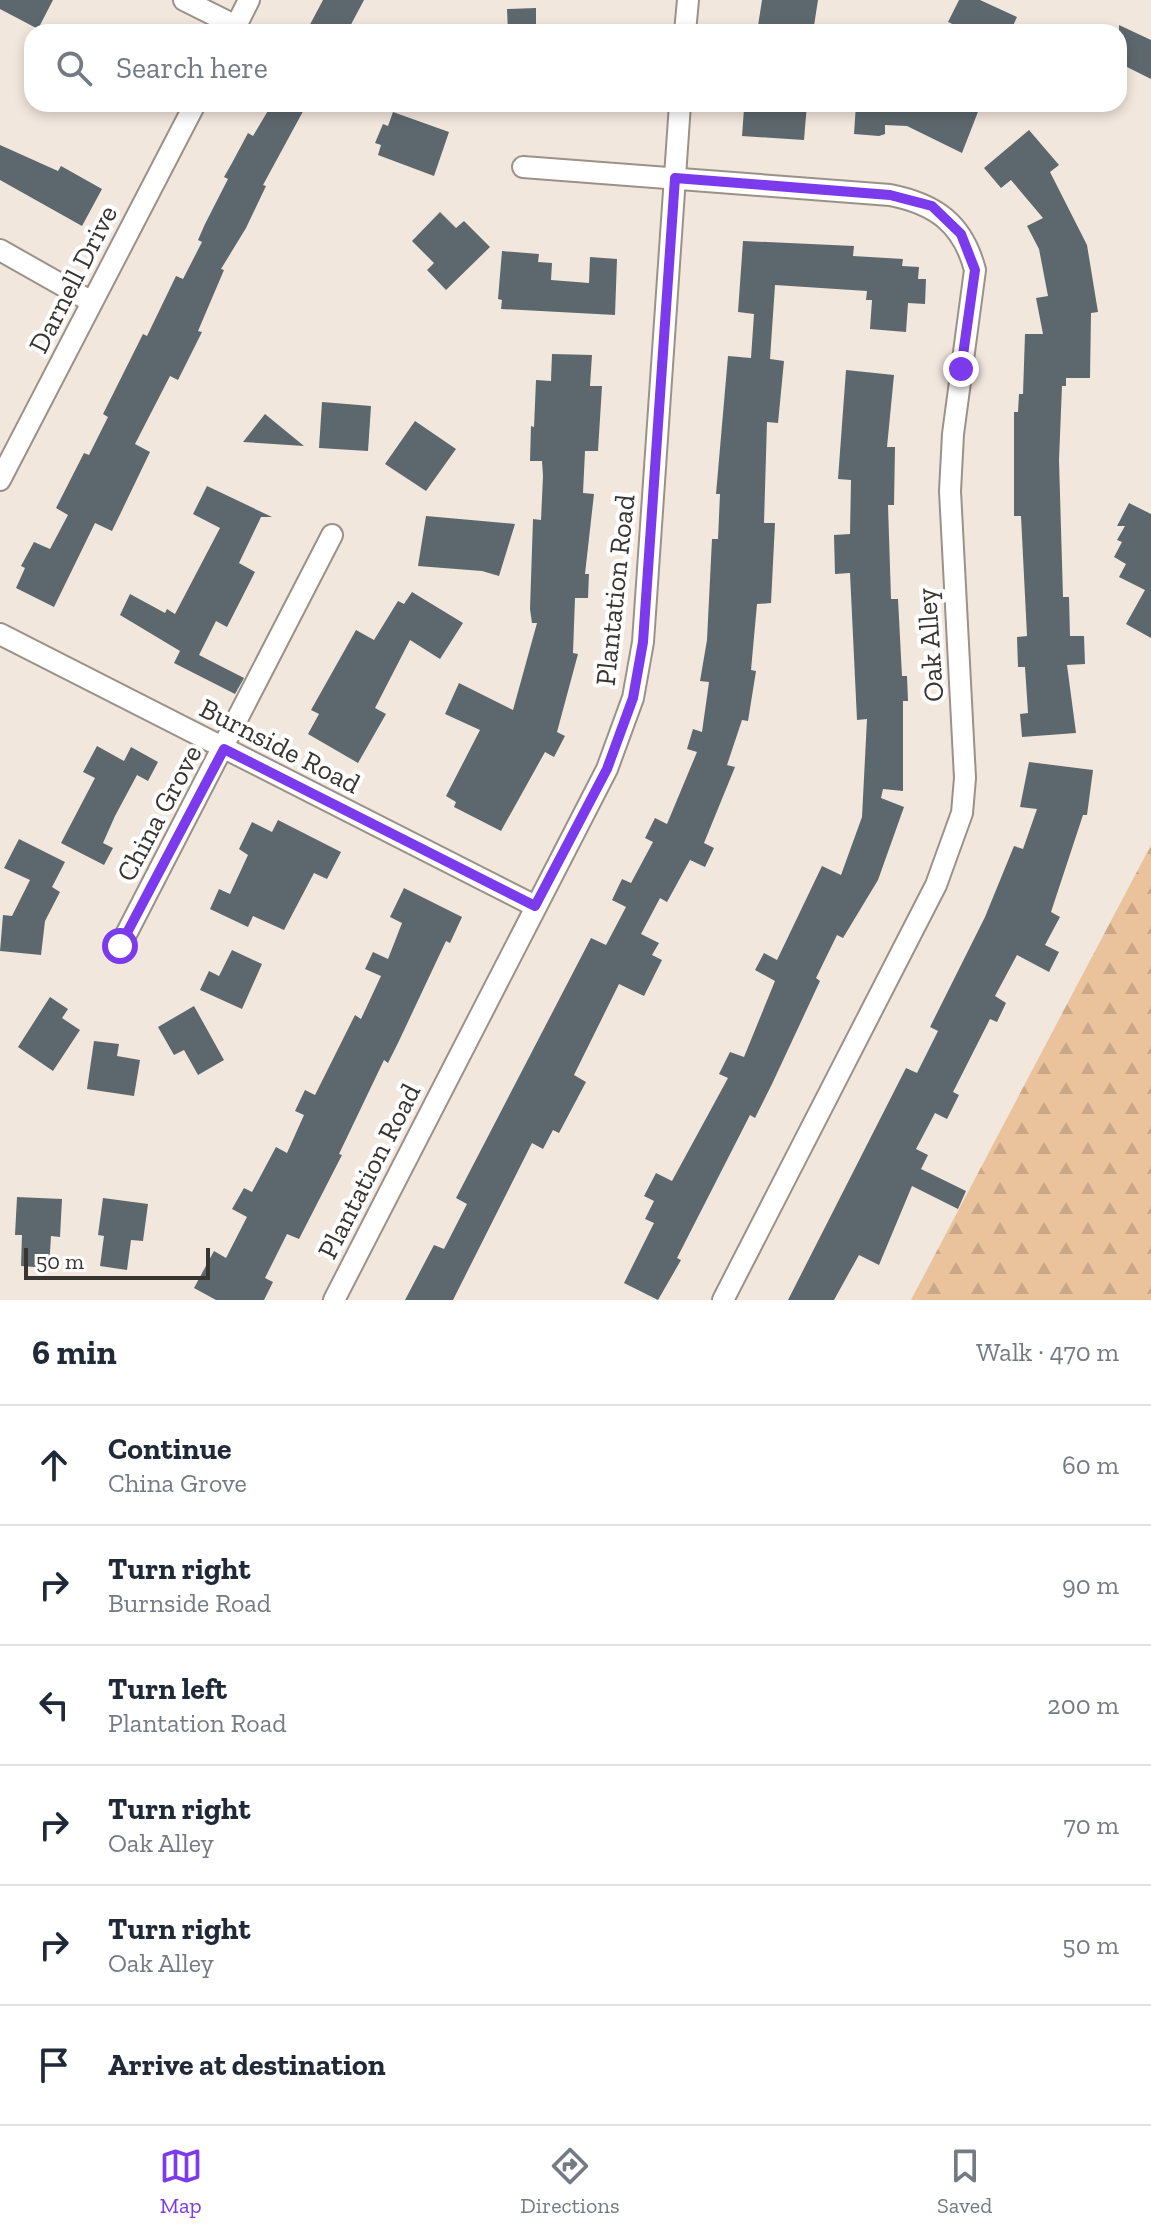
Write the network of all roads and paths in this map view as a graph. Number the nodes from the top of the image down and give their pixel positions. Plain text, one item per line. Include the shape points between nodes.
1 (184, 0) edge
2 (249, 0) edge
3 (688, 0) edge
4 (225, 24) edge
5 (237, 24) edge
6 (686, 24) edge
7 (191, 112) edge
8 (679, 112) edge
9 (523, 167) dead end
10 (675, 178) junction
11 (0, 250) edge
12 (92, 302) junction
13 (0, 480) edge
14 (332, 535) dead end
15 (0, 634) edge
16 (224, 749) junction
17 (535, 906) junction
18 (120, 946) dead end
19 (334, 1300) edge
20 (723, 1300) edge

1 - 4 street
2 - 5 street
3 - 6 street
7 - 12 street, Darnell Drive
8 - 10 street, Plantation Road
9 - 10 street, Oak Alley
10 - 17 street, Plantation Road via 643,642 633,698 607,769
10 - 20 street, Oak Alley via 915,200 947,218 970,251 975,270 950,491 964,741 962,813 936,885
11 - 12 street
12 - 13 street, Darnell Drive
14 - 16 street, China Grove
15 - 16 street, Burnside Road
16 - 17 street, Burnside Road
16 - 18 street, China Grove
17 - 19 street, Plantation Road

